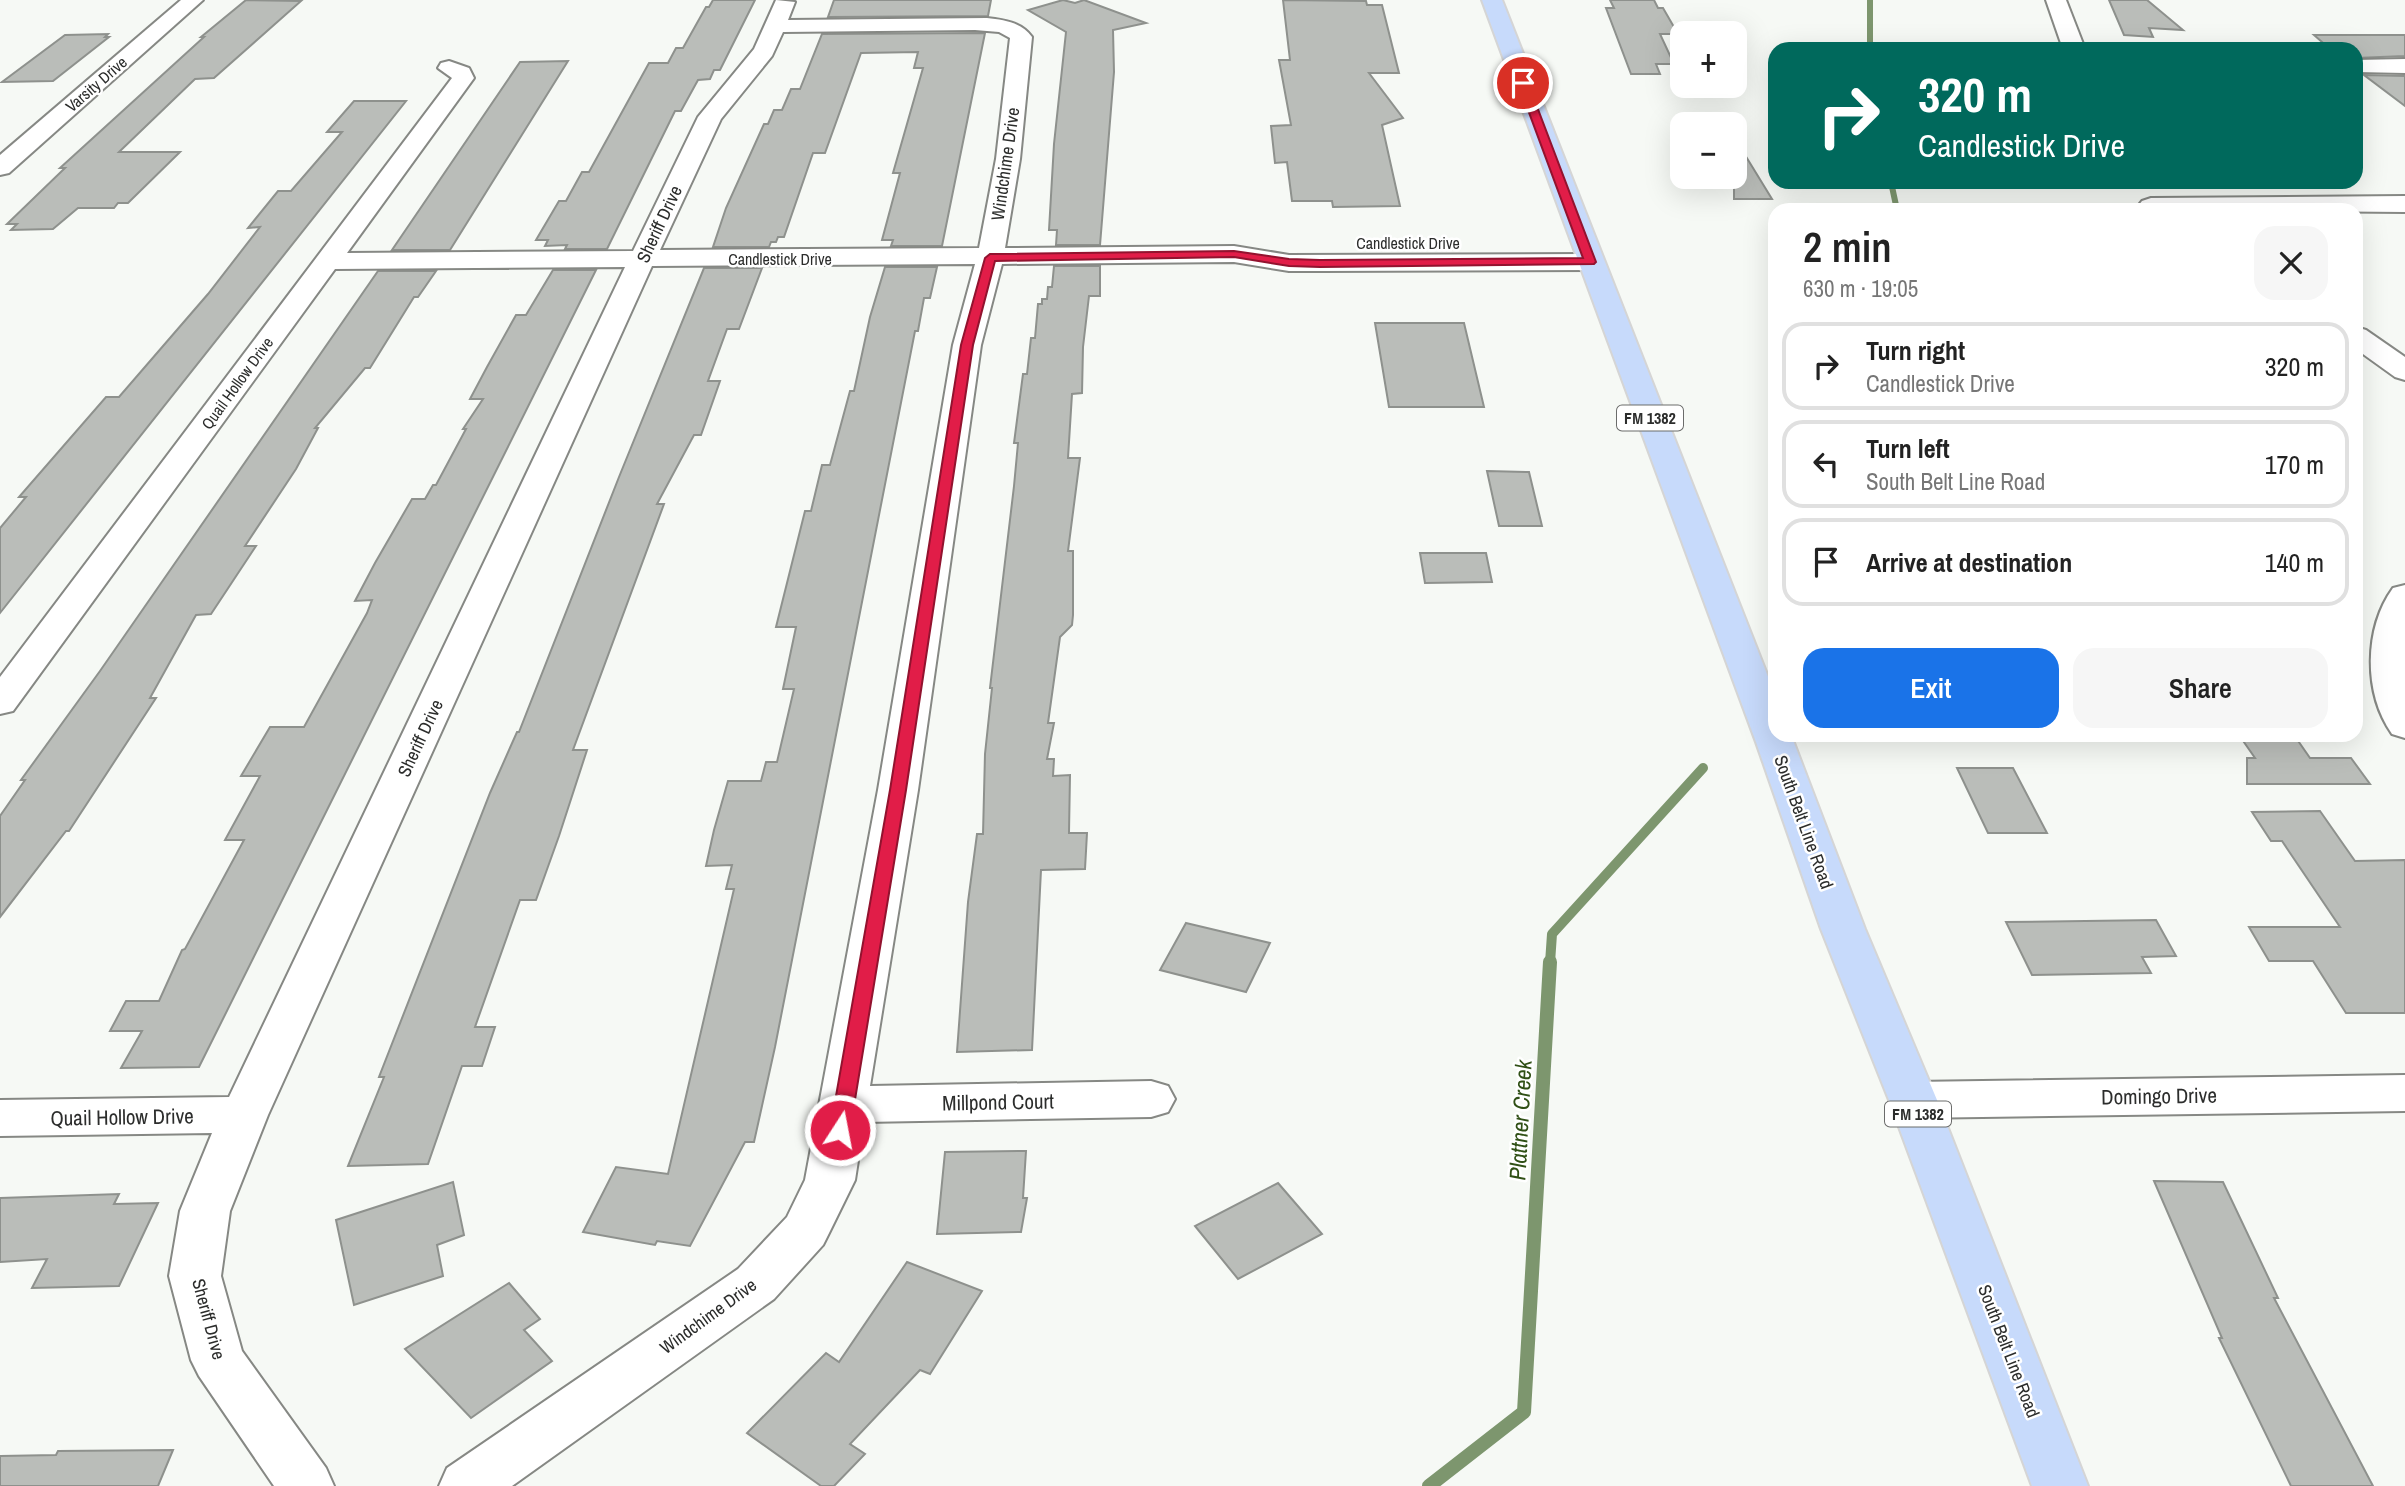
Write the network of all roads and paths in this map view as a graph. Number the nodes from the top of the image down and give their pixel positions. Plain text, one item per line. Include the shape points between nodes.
1 (192, 0) edge
2 (1492, 0) edge
3 (2056, 0) edge
4 (780, 13) edge
5 (2071, 42) edge
6 (2363, 66) edge
7 (2405, 66) edge
8 (449, 68) dead end
9 (0, 169) edge
10 (2405, 204) edge
11 (2363, 205) edge
12 (1586, 252) junction
13 (990, 258) junction
14 (643, 260) junction
15 (327, 261) junction
16 (2363, 341) edge
17 (2405, 371) edge
18 (2405, 595) edge
19 (2397, 662) edge
20 (0, 703) edge
21 (1768, 724) edge
22 (2405, 726) edge
23 (1775, 742) edge
24 (2405, 1093) edge
25 (1151, 1099) dead end
26 (1913, 1100) junction
27 (845, 1104) junction
28 (244, 1115) junction
29 (0, 1118) edge
30 (306, 1486) edge
31 (467, 1486) edge
32 (2060, 1486) edge

1 - 9 street, Varsity Drive
2 - 12 main road, South Belt Line Road / FM 1382
3 - 5 street
4 - 13 street, Windchime Drive via 1016,30 1021,37 1008,159
4 - 14 street, Sheriff Drive via 764,51 710,117
6 - 7 street
8 - 15 street, Quail Hollow Drive via 463,78
10 - 11 street
12 - 13 street, Candlestick Drive via 1320,264 1234,254
12 - 21 main road, South Belt Line Road / FM 1382
13 - 14 street, Candlestick Drive
13 - 27 street, Windchime Drive via 967,345
14 - 15 street, Candlestick Drive
14 - 28 street, Sheriff Drive
15 - 20 street, Quail Hollow Drive
16 - 17 street
18 - 19 street via 2395,612
19 - 22 street via 2399,715
23 - 26 main road, South Belt Line Road / FM 1382 via 1843,929
24 - 26 street, Domingo Drive
25 - 27 street, Millpond Court
26 - 32 main road, South Belt Line Road / FM 1382
27 - 31 street, Windchime Drive via 830,1180 805,1231 756,1284
28 - 29 street, Quail Hollow Drive
28 - 30 street, Sheriff Drive via 205,1211 195,1276 218,1360

